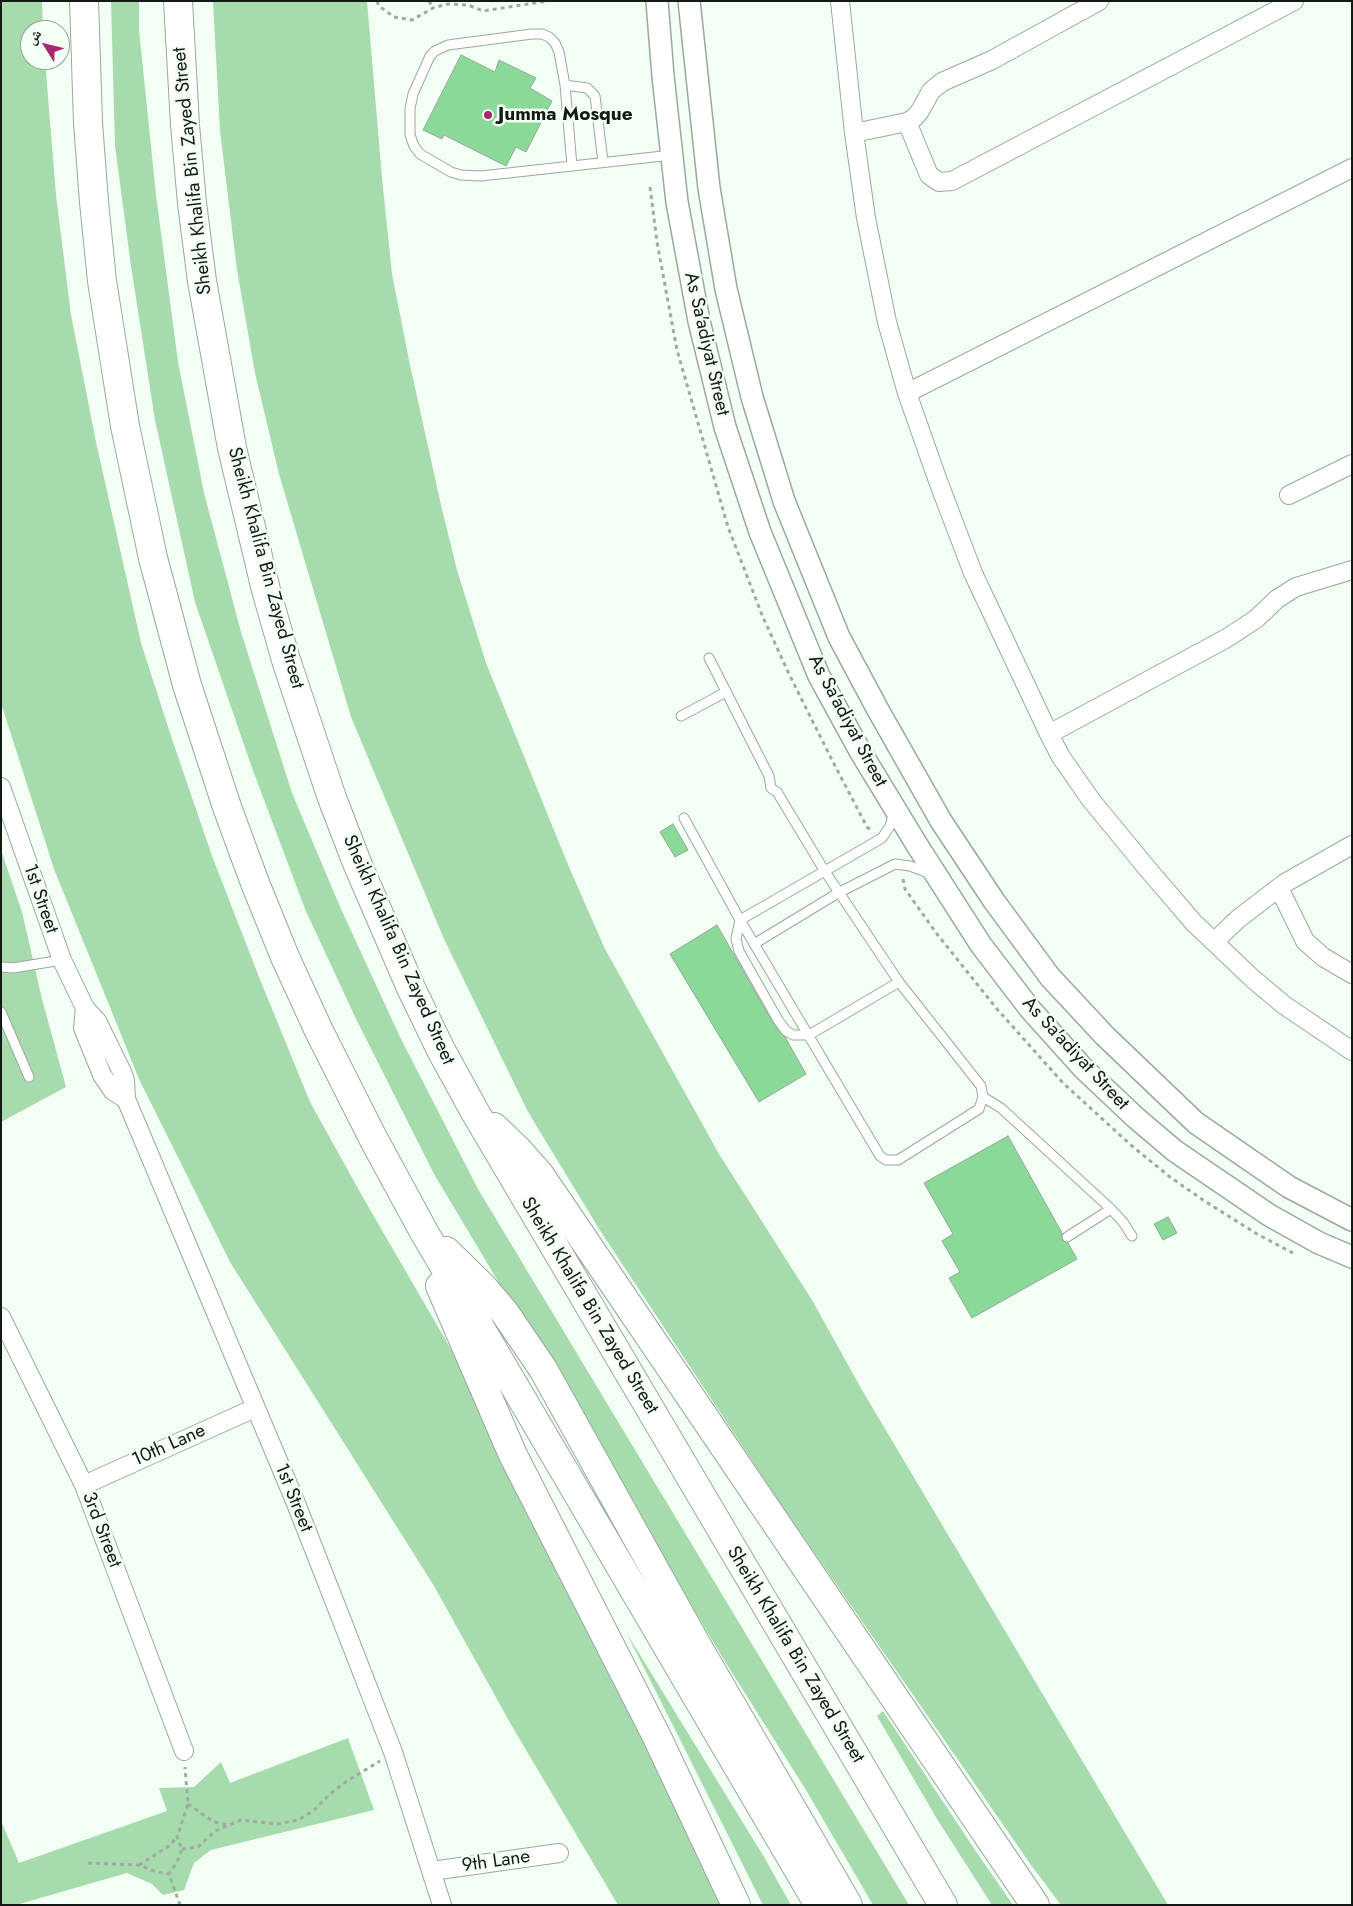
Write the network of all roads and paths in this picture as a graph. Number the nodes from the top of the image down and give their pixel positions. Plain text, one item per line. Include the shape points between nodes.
1 (84, 1) edge
2 (178, 1) edge
3 (377, 1) edge
4 (429, 1) edge
5 (548, 1) edge
6 (657, 1) edge
7 (689, 1) edge
8 (840, 1) edge
9 (1099, 1) edge
10 (1294, 1) edge
11 (433, 8) junction
12 (564, 85) junction
13 (907, 122) junction
14 (854, 133) junction
15 (672, 154) junction
16 (603, 162) junction
17 (572, 166) junction
18 (1352, 168) edge
19 (908, 393) junction
20 (1352, 464) edge
21 (1290, 495) dead end
22 (1352, 570) edge
23 (709, 658) dead end
24 (726, 692) junction
25 (681, 716) dead end
26 (1049, 734) junction
27 (1, 787) edge
28 (895, 807) junction
29 (684, 818) dead end
30 (1352, 845) edge
31 (824, 870) junction
32 (940, 878) junction
33 (1279, 888) junction
34 (838, 893) junction
35 (740, 920) junction
36 (1214, 942) junction
37 (754, 944) junction
38 (62, 960) junction
39 (1, 967) edge
40 (1352, 974) edge
41 (899, 982) junction
42 (1, 1012) edge
43 (809, 1035) junction
44 (1352, 1051) edge
45 (29, 1077) dead end
46 (983, 1097) junction
47 (475, 1112) junction
48 (1111, 1209) junction
49 (1352, 1220) edge
50 (424, 1232) junction
51 (1132, 1236) dead end
52 (1068, 1238) dead end
53 (1352, 1257) edge
54 (1, 1317) edge
55 (255, 1408) junction
56 (84, 1485) junction
57 (184, 1751) joint
58 (393, 1752) junction
59 (188, 1804) junction
60 (228, 1825) junction
61 (177, 1837) junction
62 (182, 1849) junction
63 (559, 1853) dead end
64 (88, 1863) dead end
65 (139, 1865) junction
66 (432, 1871) junction
67 (169, 1874) junction
68 (180, 1905) edge
69 (442, 1905) edge
70 (736, 1905) edge
71 (819, 1905) edge
72 (848, 1905) edge
73 (943, 1905) edge
74 (1035, 1905) edge

1 - 50 highway via 88,123 102,281 125,426 170,624 226,807 282,949 337,1067
2 - 47 highway, Sheikh Khalifa Bin Zayed Street via 185,125 202,281 232,448 266,590 308,730 357,862 411,988
3 - 11 path via 394,17 412,20
4 - 11 path
5 - 11 path via 483,11 468,5 448,4
6 - 15 street, As Sa'adiyat Street
7 - 49 street, As Sa'adiyat Street via 709,188 726,289 752,397 784,500 839,637 878,710 941,821 1050,977 1105,1036 1196,1123 1289,1187
8 - 14 street
9 - 13 street via 992,60 942,82 931,91 920,111
10 - 13 street via 952,182 938,182 929,174
12 - 16 lane via 587,88 595,96
12 - 17 lane
12 - 17 lane via 559,52 549,36 542,34 448,45 430,56 416,87 410,109 410,135 420,154 461,175 481,176
13 - 14 street
14 - 19 street via 866,218 888,322
15 - 16 lane
15 - 28 street, As Sa'adiyat Street via 677,202 699,320 725,427 757,522 819,676
16 - 17 lane
18 - 19 street
19 - 26 street via 973,573
20 - 21 street
22 - 26 street via 1296,586 1227,638
23 - 24 lane
24 - 25 lane
24 - 31 lane via 769,776 771,788
26 - 36 street via 1076,779 1108,820 1167,892
27 - 38 street, 1st Street
28 - 31 lane via 890,826 882,838
28 - 32 street, As Sa'adiyat Street
29 - 35 lane
30 - 33 street
31 - 34 lane
31 - 35 lane
32 - 34 lane via 910,866 895,864
32 - 53 street, As Sa'adiyat Street via 981,945 1030,1009 1136,1118 1175,1151 1269,1215
33 - 36 street
33 - 40 street via 1305,940 1323,957
34 - 37 lane
34 - 41 lane
35 - 37 lane
35 - 43 lane via 736,932 737,945 778,1020 793,1035
36 - 44 street via 1284,1005
37 - 43 lane
38 - 39 lane
38 - 55 street, 1st Street via 122,1072 126,1099
41 - 43 lane
41 - 46 lane via 977,1081
42 - 45 lane
43 - 46 lane via 876,1150 886,1160 902,1157 974,1113
46 - 48 lane via 1001,1108
47 - 73 highway, Sheikh Khalifa Bin Zayed Street
47 - 74 highway via 505,1136 540,1175
48 - 51 lane
48 - 52 lane
50 - 70 highway via 443,1294 513,1456 657,1737
50 - 71 highway
50 - 72 highway via 483,1287 529,1348
54 - 56 street, 3rd Street
55 - 56 street, 10th Lane
55 - 58 street, 1st Street
56 - 57 street, 3rd Street
57 - 59 path
58 - 60 path via 347,1781 313,1812 298,1820 278,1824 241,1820
58 - 66 street, 1st Street
59 - 60 path via 214,1822
59 - 61 path
60 - 62 path via 215,1831 198,1847
61 - 62 path
61 - 65 path
62 - 67 path
63 - 66 street, 9th Lane
64 - 65 path
65 - 67 path
66 - 69 street, 1st Street
67 - 68 path

